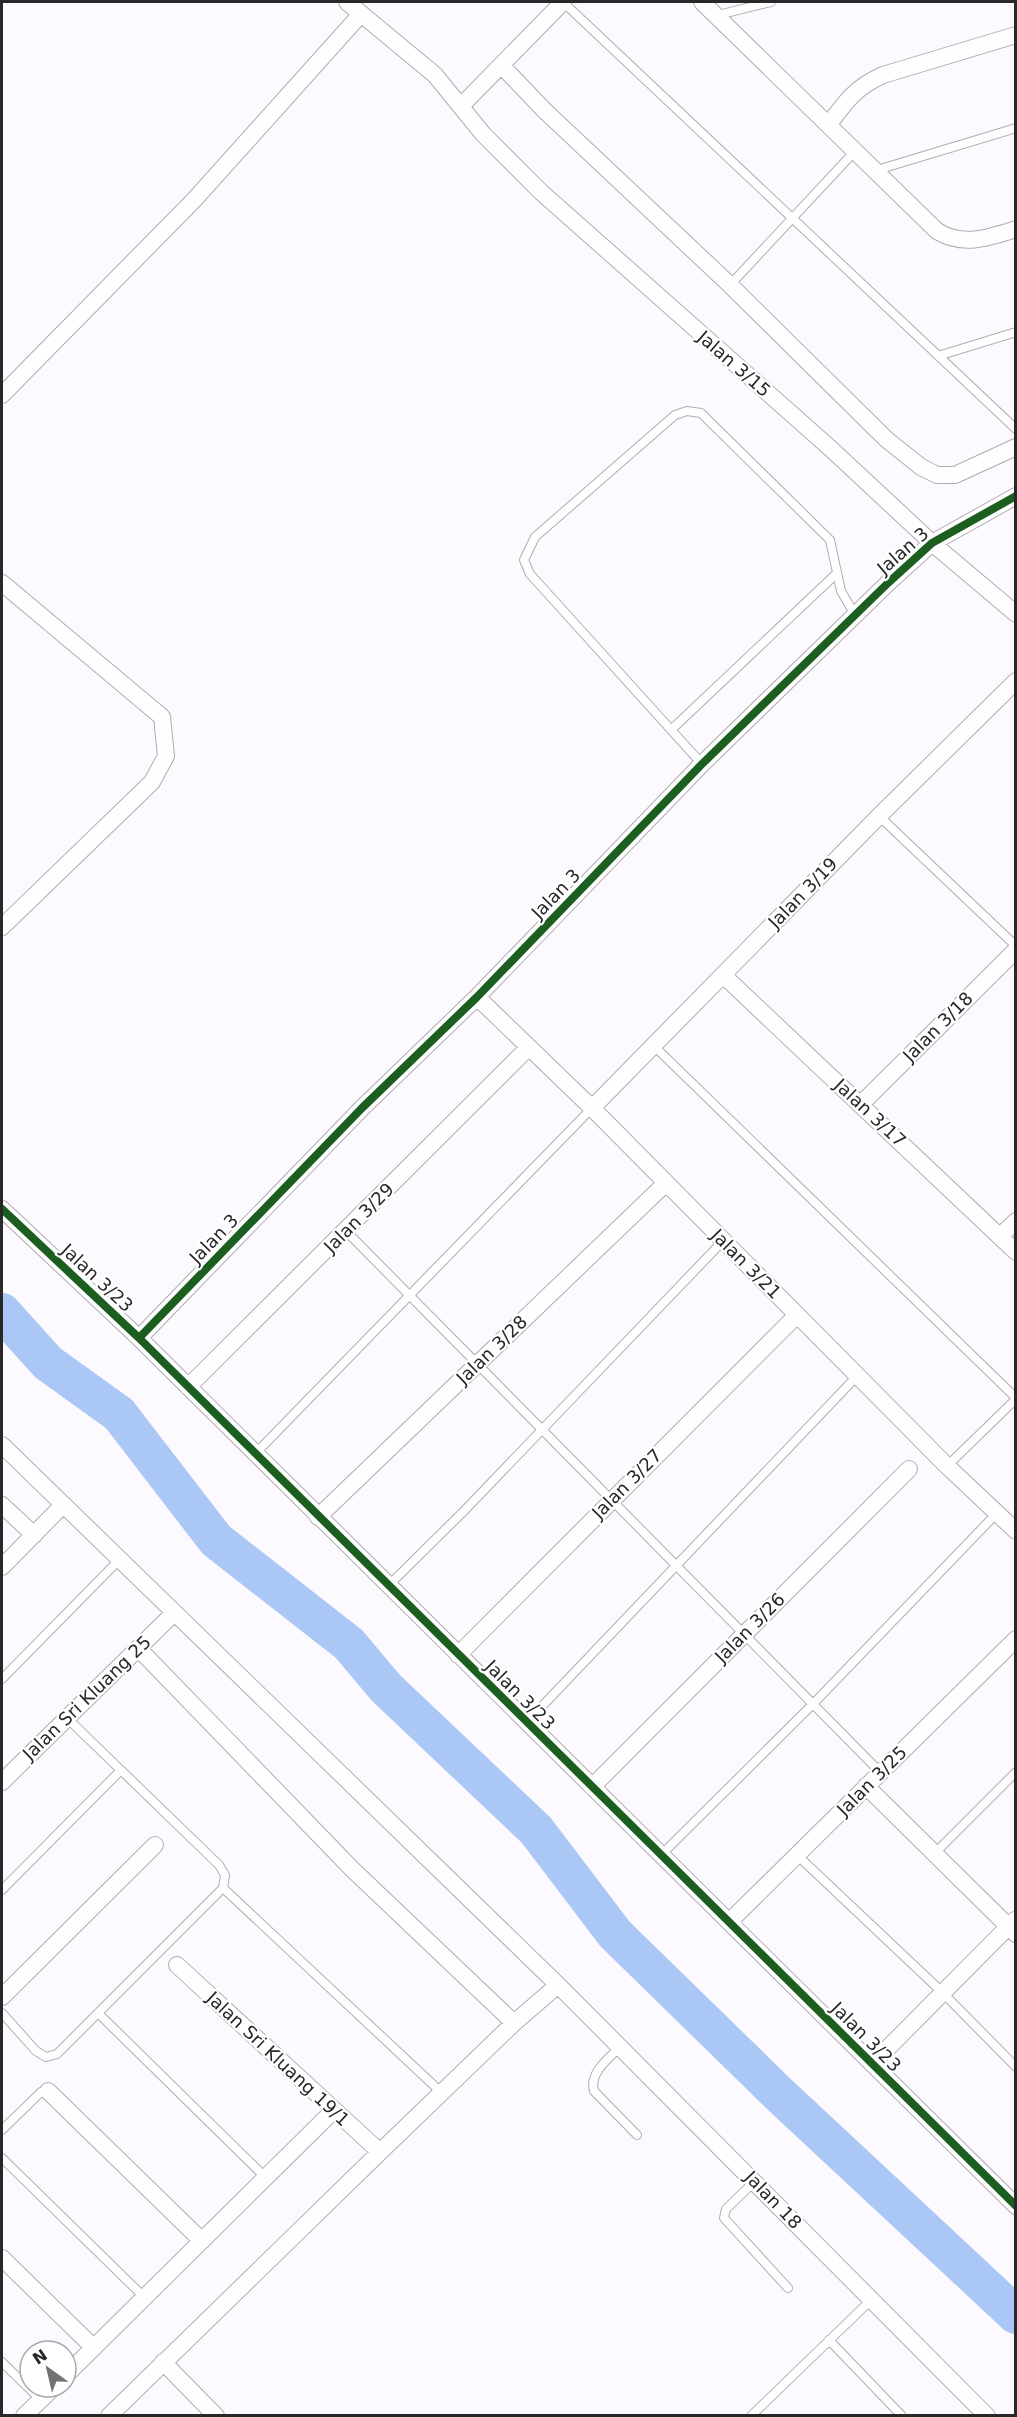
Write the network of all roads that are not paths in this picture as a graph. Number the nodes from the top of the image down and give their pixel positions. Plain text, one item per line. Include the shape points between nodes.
1 (347, 2) edge
2 (563, 2) edge
3 (702, 2) edge
4 (771, 2) edge
5 (361, 14) junction
6 (717, 15) junction
7 (1016, 35) edge
8 (502, 66) junction
9 (462, 105) junction
10 (829, 124) junction
11 (1016, 128) edge
12 (856, 150) junction
13 (877, 170) junction
14 (792, 218) junction
15 (1016, 229) edge
16 (730, 285) junction
17 (1016, 332) edge
18 (938, 356) junction
19 (2, 395) edge
20 (1016, 429) edge
21 (1016, 447) edge
22 (1016, 496) edge
23 (932, 543) junction
24 (836, 574) junction
25 (2, 583) edge
26 (1016, 614) edge
27 (855, 615) junction
28 (1016, 681) edge
29 (671, 730) junction
30 (702, 764) junction
31 (879, 816) junction
32 (2, 927) edge
33 (1016, 948) edge
34 (723, 975) junction
35 (477, 997) junction
36 (653, 1045) junction
37 (528, 1048) junction
38 (861, 1104) junction
39 (592, 1108) junction
40 (665, 1184) junction
41 (2, 1209) edge
42 (1016, 1221) edge
43 (346, 1231) junction
44 (1000, 1236) junction
45 (723, 1241) junction
46 (1016, 1252) edge
47 (408, 1294) junction
48 (797, 1315) junction
49 (139, 1338) junction
50 (477, 1364) junction
51 (858, 1375) junction
52 (188, 1387) junction
53 (1016, 1398) edge
54 (542, 1429) junction
55 (2, 1445) edge
56 (255, 1454) junction
57 (947, 1466) junction
58 (909, 1469) dead end
59 (611, 1500) junction
60 (2, 1504) edge
61 (63, 1505) junction
62 (997, 1513) junction
63 (318, 1516) junction
64 (1016, 1531) edge
65 (34, 1535) junction
66 (119, 1560) junction
67 (676, 1565) junction
68 (2, 1567) edge
69 (388, 1586) junction
70 (174, 1614) junction
71 (744, 1634) junction
72 (1016, 1639) edge
73 (138, 1648) junction
74 (458, 1654) junction
75 (2, 1679) edge
76 (813, 1704) junction
77 (67, 1718) junction
78 (527, 1722) junction
79 (121, 1770) junction
80 (880, 1772) junction
81 (1016, 1772) edge
82 (2, 1782) edge
83 (866, 1786) junction
84 (592, 1787) junction
85 (155, 1845) dead end
86 (934, 1854) junction
87 (661, 1855) junction
88 (797, 1855) junction
89 (223, 1888) junction
90 (2, 1890) edge
91 (729, 1922) junction
92 (1013, 1927) edge
93 (177, 1965) dead end
94 (558, 1985) junction
95 (942, 1992) junction
96 (2, 1997) edge
97 (2, 2013) edge
98 (98, 2013) junction
99 (514, 2024) junction
100 (620, 2046) junction
101 (872, 2064) junction
102 (1016, 2067) edge
103 (48, 2091) joint
104 (442, 2093) junction
105 (334, 2110) junction
106 (2, 2130) edge
107 (637, 2135) dead end
108 (380, 2152) junction
109 (2, 2158) edge
110 (266, 2178) junction
111 (755, 2181) junction
112 (1016, 2206) edge
113 (202, 2241) junction
114 (2, 2258) edge
115 (788, 2288) dead end
116 (145, 2298) junction
117 (871, 2300) junction
118 (829, 2340) junction
119 (94, 2348) junction
120 (2, 2362) edge
121 (163, 2362) junction
122 (78, 2363) edge
123 (41, 2400) joint
124 (24, 2415) edge
125 (109, 2415) edge
126 (216, 2415) edge
127 (751, 2415) edge
128 (902, 2415) edge
129 (987, 2415) edge

1 - 5 street, Jalan 3/15
2 - 8 street
2 - 14 lane
3 - 6 street
4 - 6 lane
5 - 9 street, Jalan 3/15 via 435,75
5 - 19 street via 194,200
6 - 10 street
7 - 10 street via 864,84
8 - 9 street
8 - 16 street
9 - 23 street, Jalan 3/15 via 483,134 541,192
10 - 12 street
11 - 13 lane
12 - 13 street
12 - 14 lane
13 - 15 street via 946,237 974,240
14 - 16 lane
14 - 18 lane
16 - 21 street via 886,439 921,467 937,475 954,475
17 - 18 lane
18 - 20 lane
22 - 23 street, Jalan 3
23 - 26 street, Jalan 3/15
23 - 27 street, Jalan 3
24 - 27 lane
24 - 29 lane
24 - 29 lane via 830,540 701,413 687,411 675,415 535,537 524,560 530,574
25 - 32 street via 162,717 166,756 152,782
27 - 30 street, Jalan 3
28 - 31 street, Jalan 3/19
29 - 30 lane
30 - 35 street, Jalan 3
31 - 33 lane
31 - 34 street, Jalan 3/19
33 - 38 street, Jalan 3/18
34 - 36 street, Jalan 3/19
34 - 38 street, Jalan 3/17
35 - 37 street, Jalan 3/21
35 - 49 street, Jalan 3 via 362,1108
36 - 39 street, Jalan 3/19
36 - 53 lane
37 - 39 street, Jalan 3/21
37 - 43 street, Jalan 3/29
38 - 44 street, Jalan 3/17
39 - 40 street, Jalan 3/21
39 - 47 lane
40 - 45 street, Jalan 3/21
40 - 50 street, Jalan 3/28
41 - 49 street, Jalan 3/23
42 - 44 street
43 - 47 lane
43 - 52 street, Jalan 3/29
44 - 46 street, Jalan 3/17
45 - 48 street, Jalan 3/21
45 - 54 lane
47 - 50 lane
47 - 56 lane
48 - 51 street, Jalan 3/21
48 - 59 street, Jalan 3/27
49 - 52 street, Jalan 3/23
50 - 54 lane
50 - 63 street, Jalan 3/28
51 - 57 street, Jalan 3/21
51 - 67 lane
52 - 56 street, Jalan 3/23
53 - 57 lane
54 - 59 lane
54 - 69 lane
55 - 61 street, Jalan 18
56 - 63 street, Jalan 3/23
57 - 62 street, Jalan 3/21
58 - 71 street, Jalan 3/26
59 - 67 lane
59 - 74 street, Jalan 3/27
60 - 65 street
61 - 65 street
61 - 66 street, Jalan 18
62 - 64 street, Jalan 3/21
62 - 76 lane
63 - 69 street, Jalan 3/23
65 - 68 street
66 - 70 street, Jalan 18
66 - 75 lane
67 - 71 lane
67 - 78 lane
69 - 74 street, Jalan 3/23
70 - 73 street, Jalan Sri Kluang 25
70 - 94 street, Jalan 18
71 - 76 lane
71 - 84 street, Jalan 3/26
72 - 80 street, Jalan 3/25
73 - 77 street, Jalan Sri Kluang 25
73 - 99 street via 352,1869
74 - 78 street, Jalan 3/23
76 - 80 lane
76 - 87 lane
77 - 79 lane
77 - 82 street, Jalan Sri Kluang 25
78 - 84 street, Jalan 3/23
79 - 89 lane via 219,1865 225,1875
79 - 90 lane
80 - 83 street, Jalan 3/25
81 - 86 lane
83 - 86 street
83 - 88 street, Jalan 3/25
84 - 87 street, Jalan 3/23
85 - 96 street
86 - 92 street
87 - 91 street, Jalan 3/23
88 - 91 street, Jalan 3/25
88 - 95 lane
89 - 98 lane
89 - 104 lane
91 - 101 street, Jalan 3/23
92 - 95 street
93 - 105 street, Jalan Sri Kluang 19/1
94 - 99 street
94 - 100 street, Jalan 18
95 - 101 street
95 - 102 lane
97 - 98 lane via 46,2057 57,2054
98 - 110 lane
99 - 104 street
100 - 107 lane via 592,2083 594,2091
100 - 111 street, Jalan 18
101 - 112 street, Jalan 3/23
103 - 106 lane via 41,2092
103 - 113 street
104 - 108 street
105 - 108 street, Jalan Sri Kluang 19/1
105 - 110 street
108 - 121 street
109 - 116 lane
110 - 113 street
111 - 115 lane via 726,2209 724,2217
111 - 117 street, Jalan 18
113 - 116 street
114 - 119 street
116 - 119 street
117 - 118 lane
117 - 129 street, Jalan 18
118 - 127 lane
118 - 128 lane
119 - 122 street
120 - 123 lane
121 - 125 street
121 - 126 street
123 - 124 street

